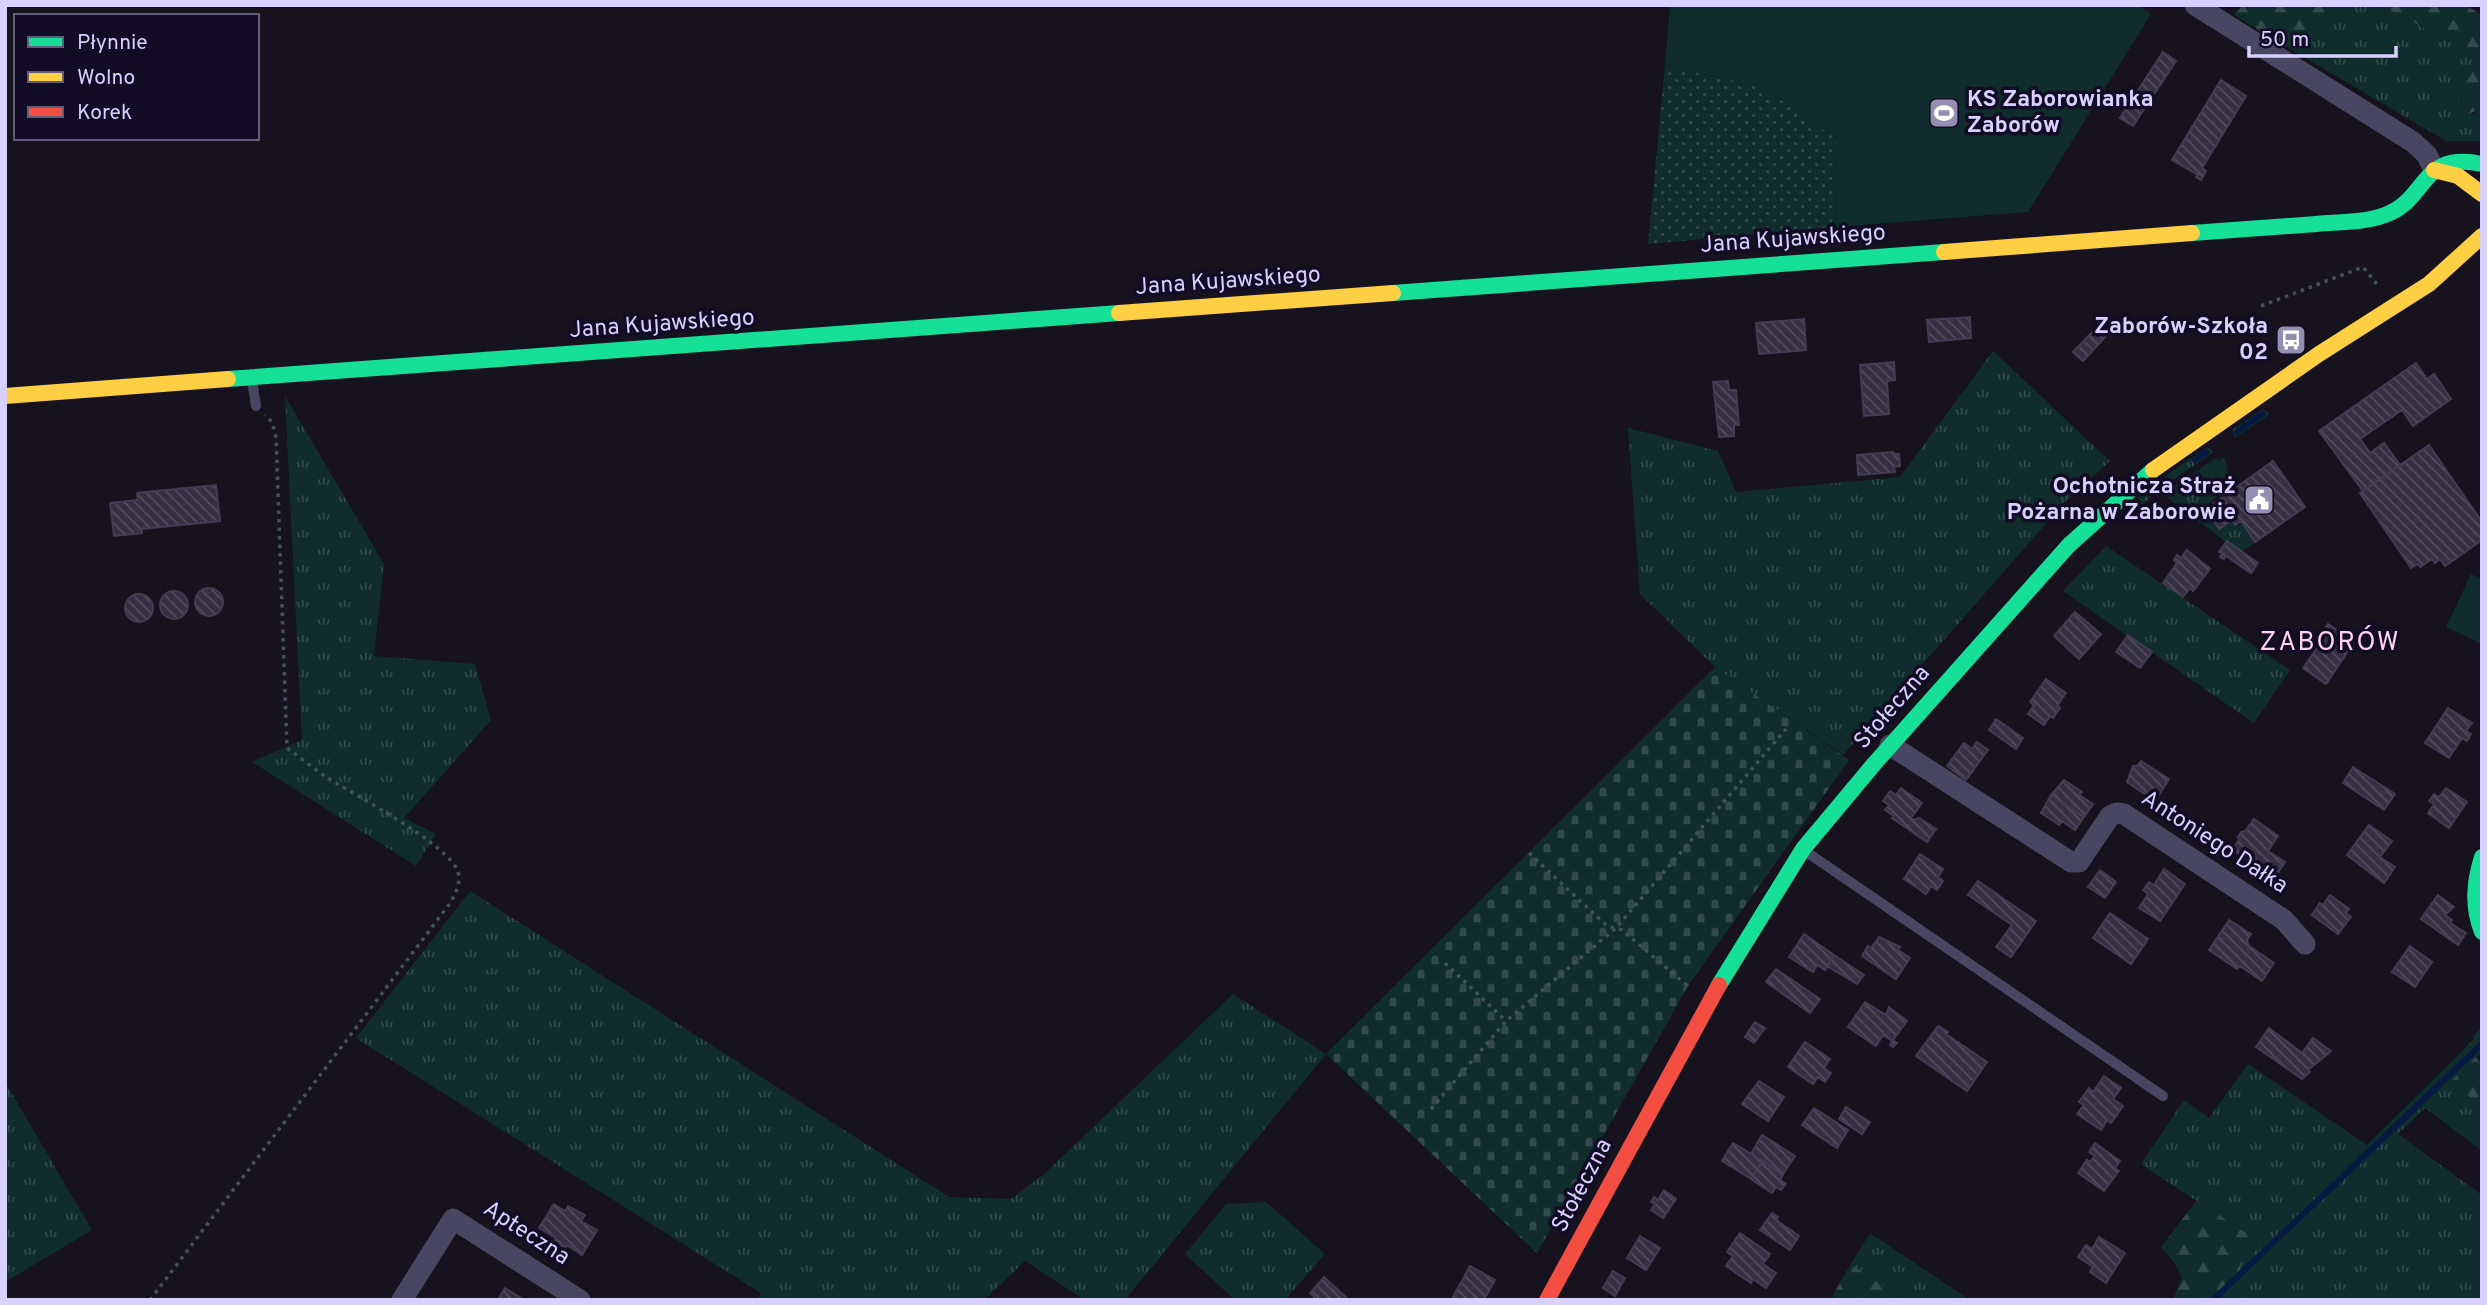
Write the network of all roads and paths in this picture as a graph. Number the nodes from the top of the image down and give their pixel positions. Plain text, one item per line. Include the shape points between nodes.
1 (2195, 5) edge
2 (2482, 164) edge
3 (2434, 170) junction
4 (2482, 194) edge
5 (2482, 236) edge
6 (2479, 262) dead end
7 (2429, 284) junction
8 (2381, 290) dead end
9 (2261, 306) dead end
10 (251, 377) junction
11 (5, 396) edge
12 (256, 407) joint
13 (1786, 729) dead end
14 (1891, 745) junction
15 (1803, 849) junction
16 (1530, 853) dead end
17 (2482, 858) edge
18 (1616, 928) junction
19 (2482, 932) edge
20 (2305, 944) dead end
21 (1444, 963) dead end
22 (1691, 989) dead end
23 (1506, 1021) junction
24 (2163, 1096) dead end
25 (1431, 1109) dead end
26 (150, 1300) edge
27 (402, 1300) edge
28 (580, 1300) edge
29 (1547, 1300) edge

1 - 3 street via 2413,142
2 - 3 main road via 2451,161
3 - 4 main road via 2458,176
3 - 10 main road, Jana Kujawskiego via 2402,206 2370,220
5 - 7 main road, Stołeczna
6 - 7 main road, Stołeczna
7 - 14 main road, Stołeczna via 2308,362 2135,484 2061,554
8 - 9 path via 2363,267
10 - 11 main road, Jana Kujawskiego
10 - 12 lane
12 - 26 path via 272,422 276,437 287,748 433,843 458,871 459,886
13 - 18 path
14 - 15 main road, Stołeczna
14 - 20 street, Antoniego Dałka via 2071,862 2079,862 2110,816 2124,814 2284,920
15 - 24 lane
15 - 29 main road, Stołeczna via 1706,1007
16 - 18 path via 1607,926
17 - 19 main road via 2474,877
18 - 22 path
18 - 23 path
21 - 23 path
23 - 25 path
27 - 28 street, Apteczna via 453,1219

